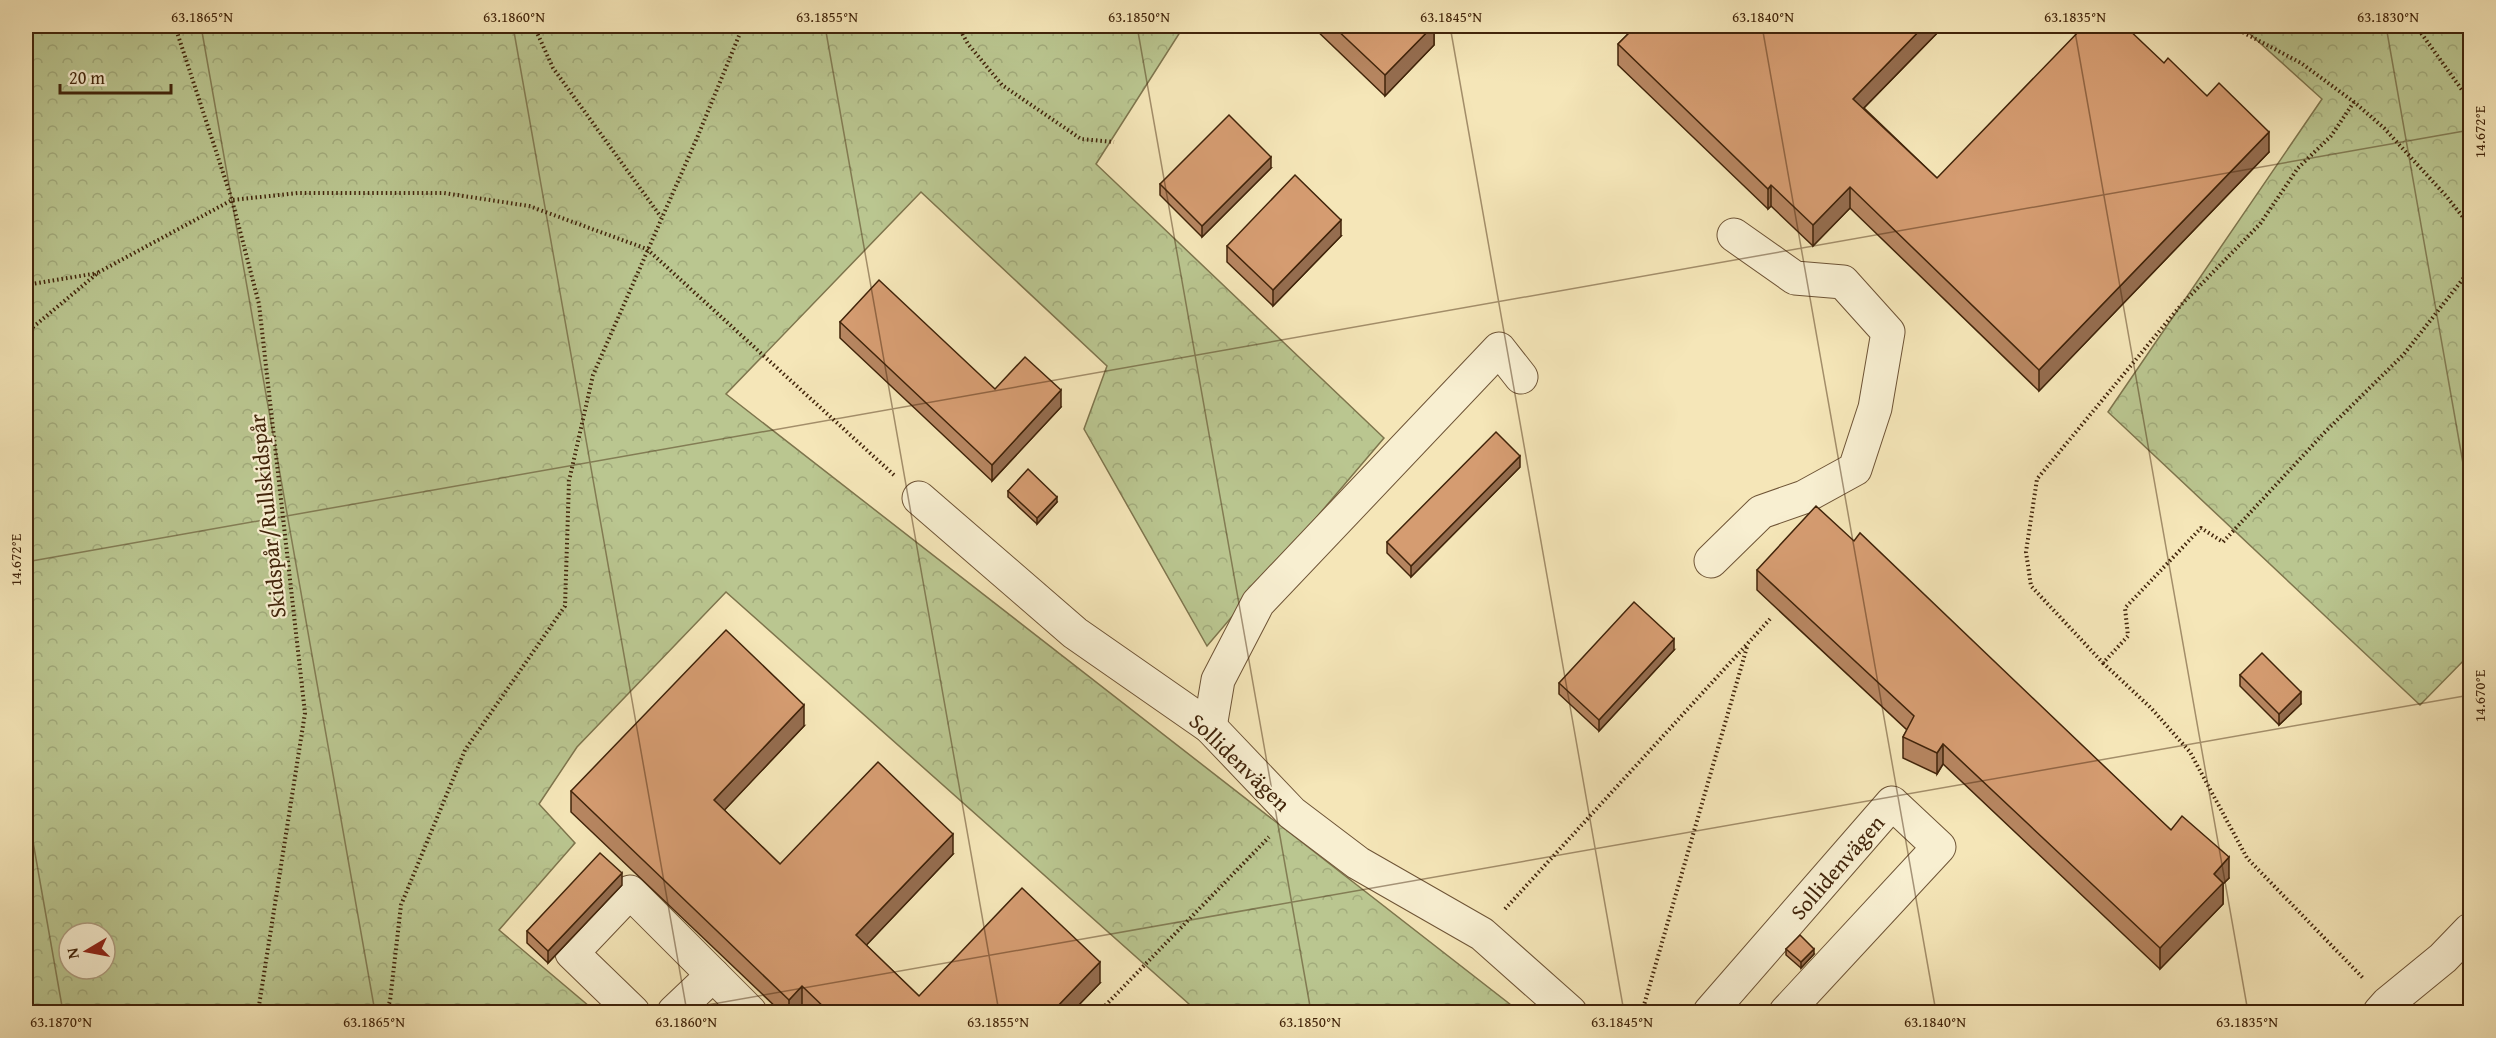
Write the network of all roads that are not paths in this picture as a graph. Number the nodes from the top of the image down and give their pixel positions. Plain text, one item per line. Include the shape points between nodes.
1 (1734, 236) dead end
2 (1521, 377) dead end
3 (919, 498) road end
4 (1711, 561) dead end
5 (1210, 727) junction
6 (2470, 930) edge
7 (713, 975) junction
8 (2384, 1008) edge
9 (633, 1012) edge
10 (674, 1012) edge
11 (750, 1012) edge
12 (1570, 1012) edge
13 (1710, 1012) edge
14 (1786, 1012) edge

1 - 4 street via 1795,278 1843,282 1888,332 1875,408 1855,469 1804,497 1761,512
2 - 5 street via 1499,349 1258,603 1218,680
3 - 5 street, Sollidenvägen via 1075,633
5 - 12 street, Sollidenvägen via 1292,813 1358,863 1482,934
6 - 8 street
7 - 9 street via 630,892 572,953
7 - 10 street
7 - 11 street
13 - 14 street, Sollidenvägen via 1892,803 1939,847

